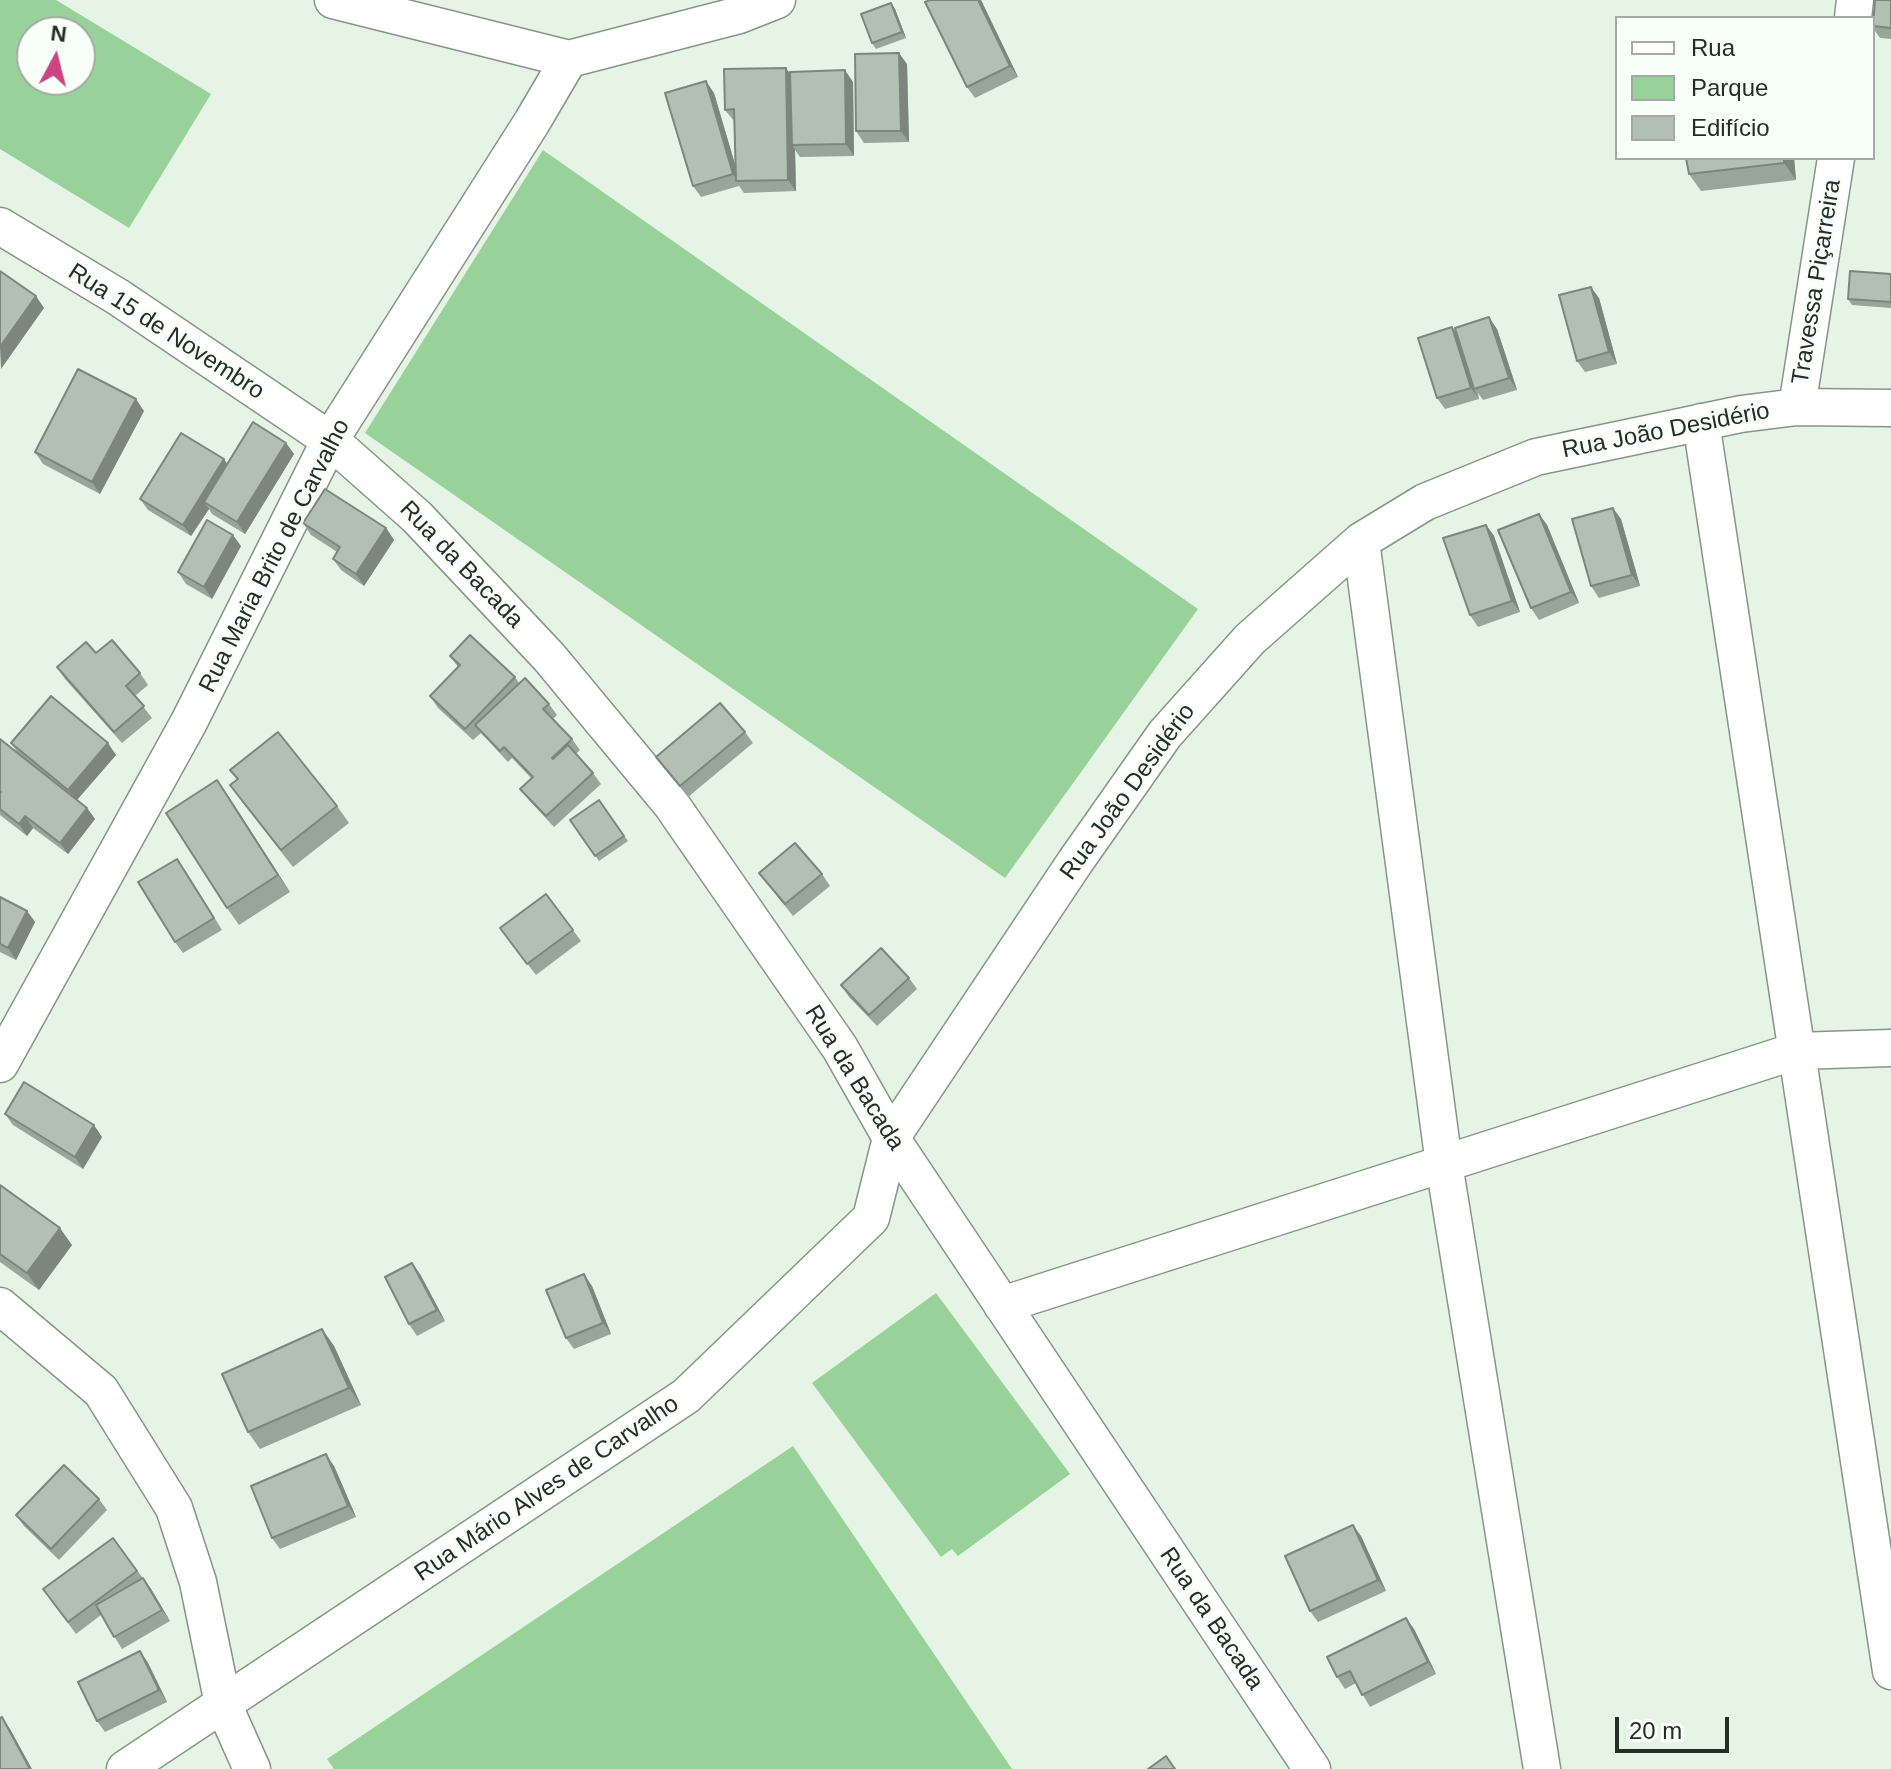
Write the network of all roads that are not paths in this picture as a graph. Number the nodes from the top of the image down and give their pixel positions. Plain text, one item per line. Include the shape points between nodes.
1 (333, 0) edge
2 (777, 0) edge
3 (569, 59) junction
4 (1836, 160) edge
5 (0, 226) edge
6 (1797, 407) junction
7 (1891, 408) edge
8 (1701, 422) junction
9 (330, 440) junction
10 (1361, 541) junction
11 (1891, 1048) edge
12 (1796, 1051) junction
13 (0, 1064) edge
14 (891, 1138) junction
15 (1444, 1164) junction
16 (1002, 1305) junction
17 (0, 1306) edge
18 (1891, 1671) edge
19 (223, 1704) junction
20 (125, 1769) edge
21 (252, 1769) edge
22 (1312, 1769) edge
23 (1542, 1769) edge

1 - 3 street
2 - 3 street via 739,15
3 - 9 street, Rua Maria Brito de Carvalho
4 - 6 street, Travessa Piçarreira
5 - 9 street, Rua 15 de Novembro via 118,297
6 - 7 street, Rua João Desidério
6 - 8 street, Rua João Desidério
8 - 10 street, Rua João Desidério via 1536,457 1425,502
8 - 12 street
9 - 13 street, Rua Maria Brito de Carvalho via 189,722
9 - 14 street, Rua da Bacada via 417,517 549,657 671,804 840,1048
10 - 14 street, Rua João Desidério via 1250,639 1165,734
10 - 15 street
11 - 12 street
12 - 15 street
12 - 18 street
14 - 16 street, Rua da Bacada
14 - 19 street, Rua Mário Alves de Carvalho via 871,1218 686,1396
15 - 16 street
15 - 23 street
16 - 22 street, Rua da Bacada
17 - 19 street via 101,1391 174,1508 198,1582
19 - 20 street, Rua Mário Alves de Carvalho
19 - 21 street

